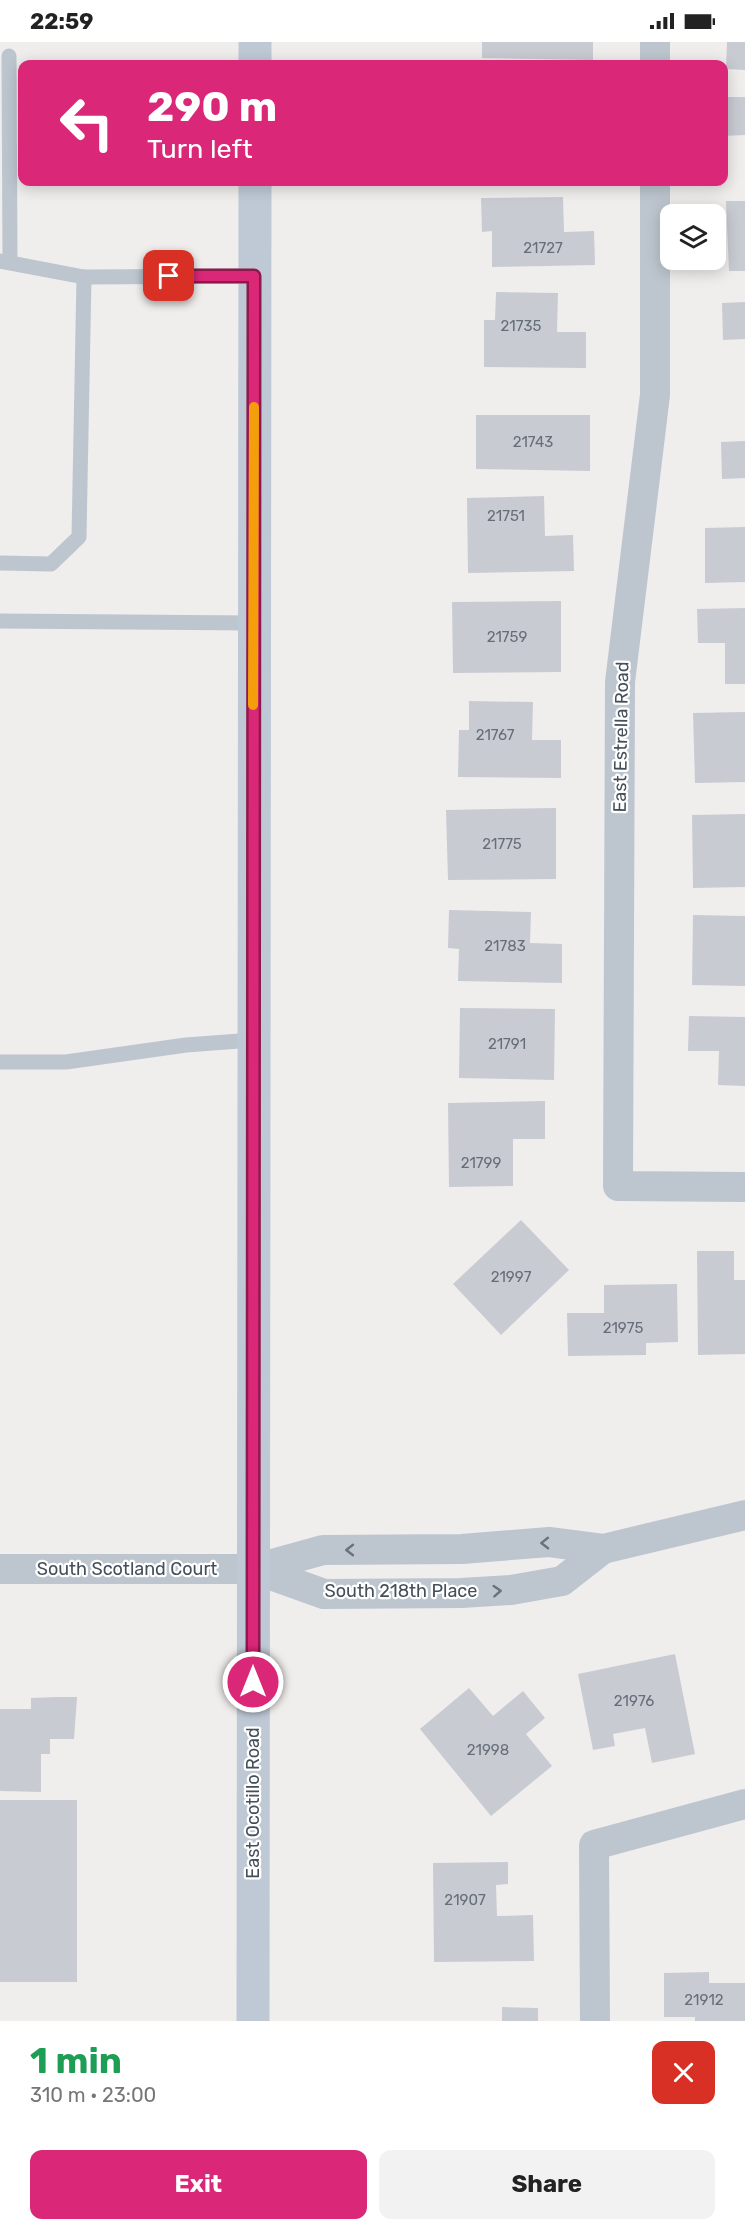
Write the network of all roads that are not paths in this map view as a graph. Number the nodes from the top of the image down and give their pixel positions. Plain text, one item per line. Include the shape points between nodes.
1 (255, 42) edge
2 (655, 42) edge
3 (9, 56) dead end
4 (255, 60) edge
5 (655, 60) edge
6 (255, 186) edge
7 (655, 186) edge
8 (5, 261) edge
9 (254, 276) junction
10 (84, 277) junction
11 (0, 563) edge
12 (0, 621) edge
13 (253, 622) junction
14 (253, 1040) junction
15 (0, 1062) edge
16 (745, 1186) edge
17 (745, 1515) edge
18 (603, 1549) junction
19 (0, 1569) edge
20 (254, 1569) junction
21 (745, 1804) edge
22 (253, 2021) edge
23 (595, 2021) edge

1 - 4 main road
2 - 5 street
3 - 8 lane
6 - 9 main road, East Ocotillo Road
7 - 16 street, East Estrella Road via 655,395 620,682 618,1186
8 - 10 lane
9 - 10 lane
9 - 13 main road, East Ocotillo Road
10 - 11 lane via 79,537 51,564
12 - 13 lane
13 - 14 main road, East Ocotillo Road
14 - 15 lane via 66,1062
14 - 20 main road, East Ocotillo Road
17 - 18 street, South 218th Place
18 -> 20 street, South 218th Place via 549,1542 462,1549 323,1550
20 -> 18 street, South 218th Place via 324,1594 461,1593 562,1581
19 - 20 street, South Scotland Court
20 - 22 main road, East Ocotillo Road
21 - 23 street via 594,1845

